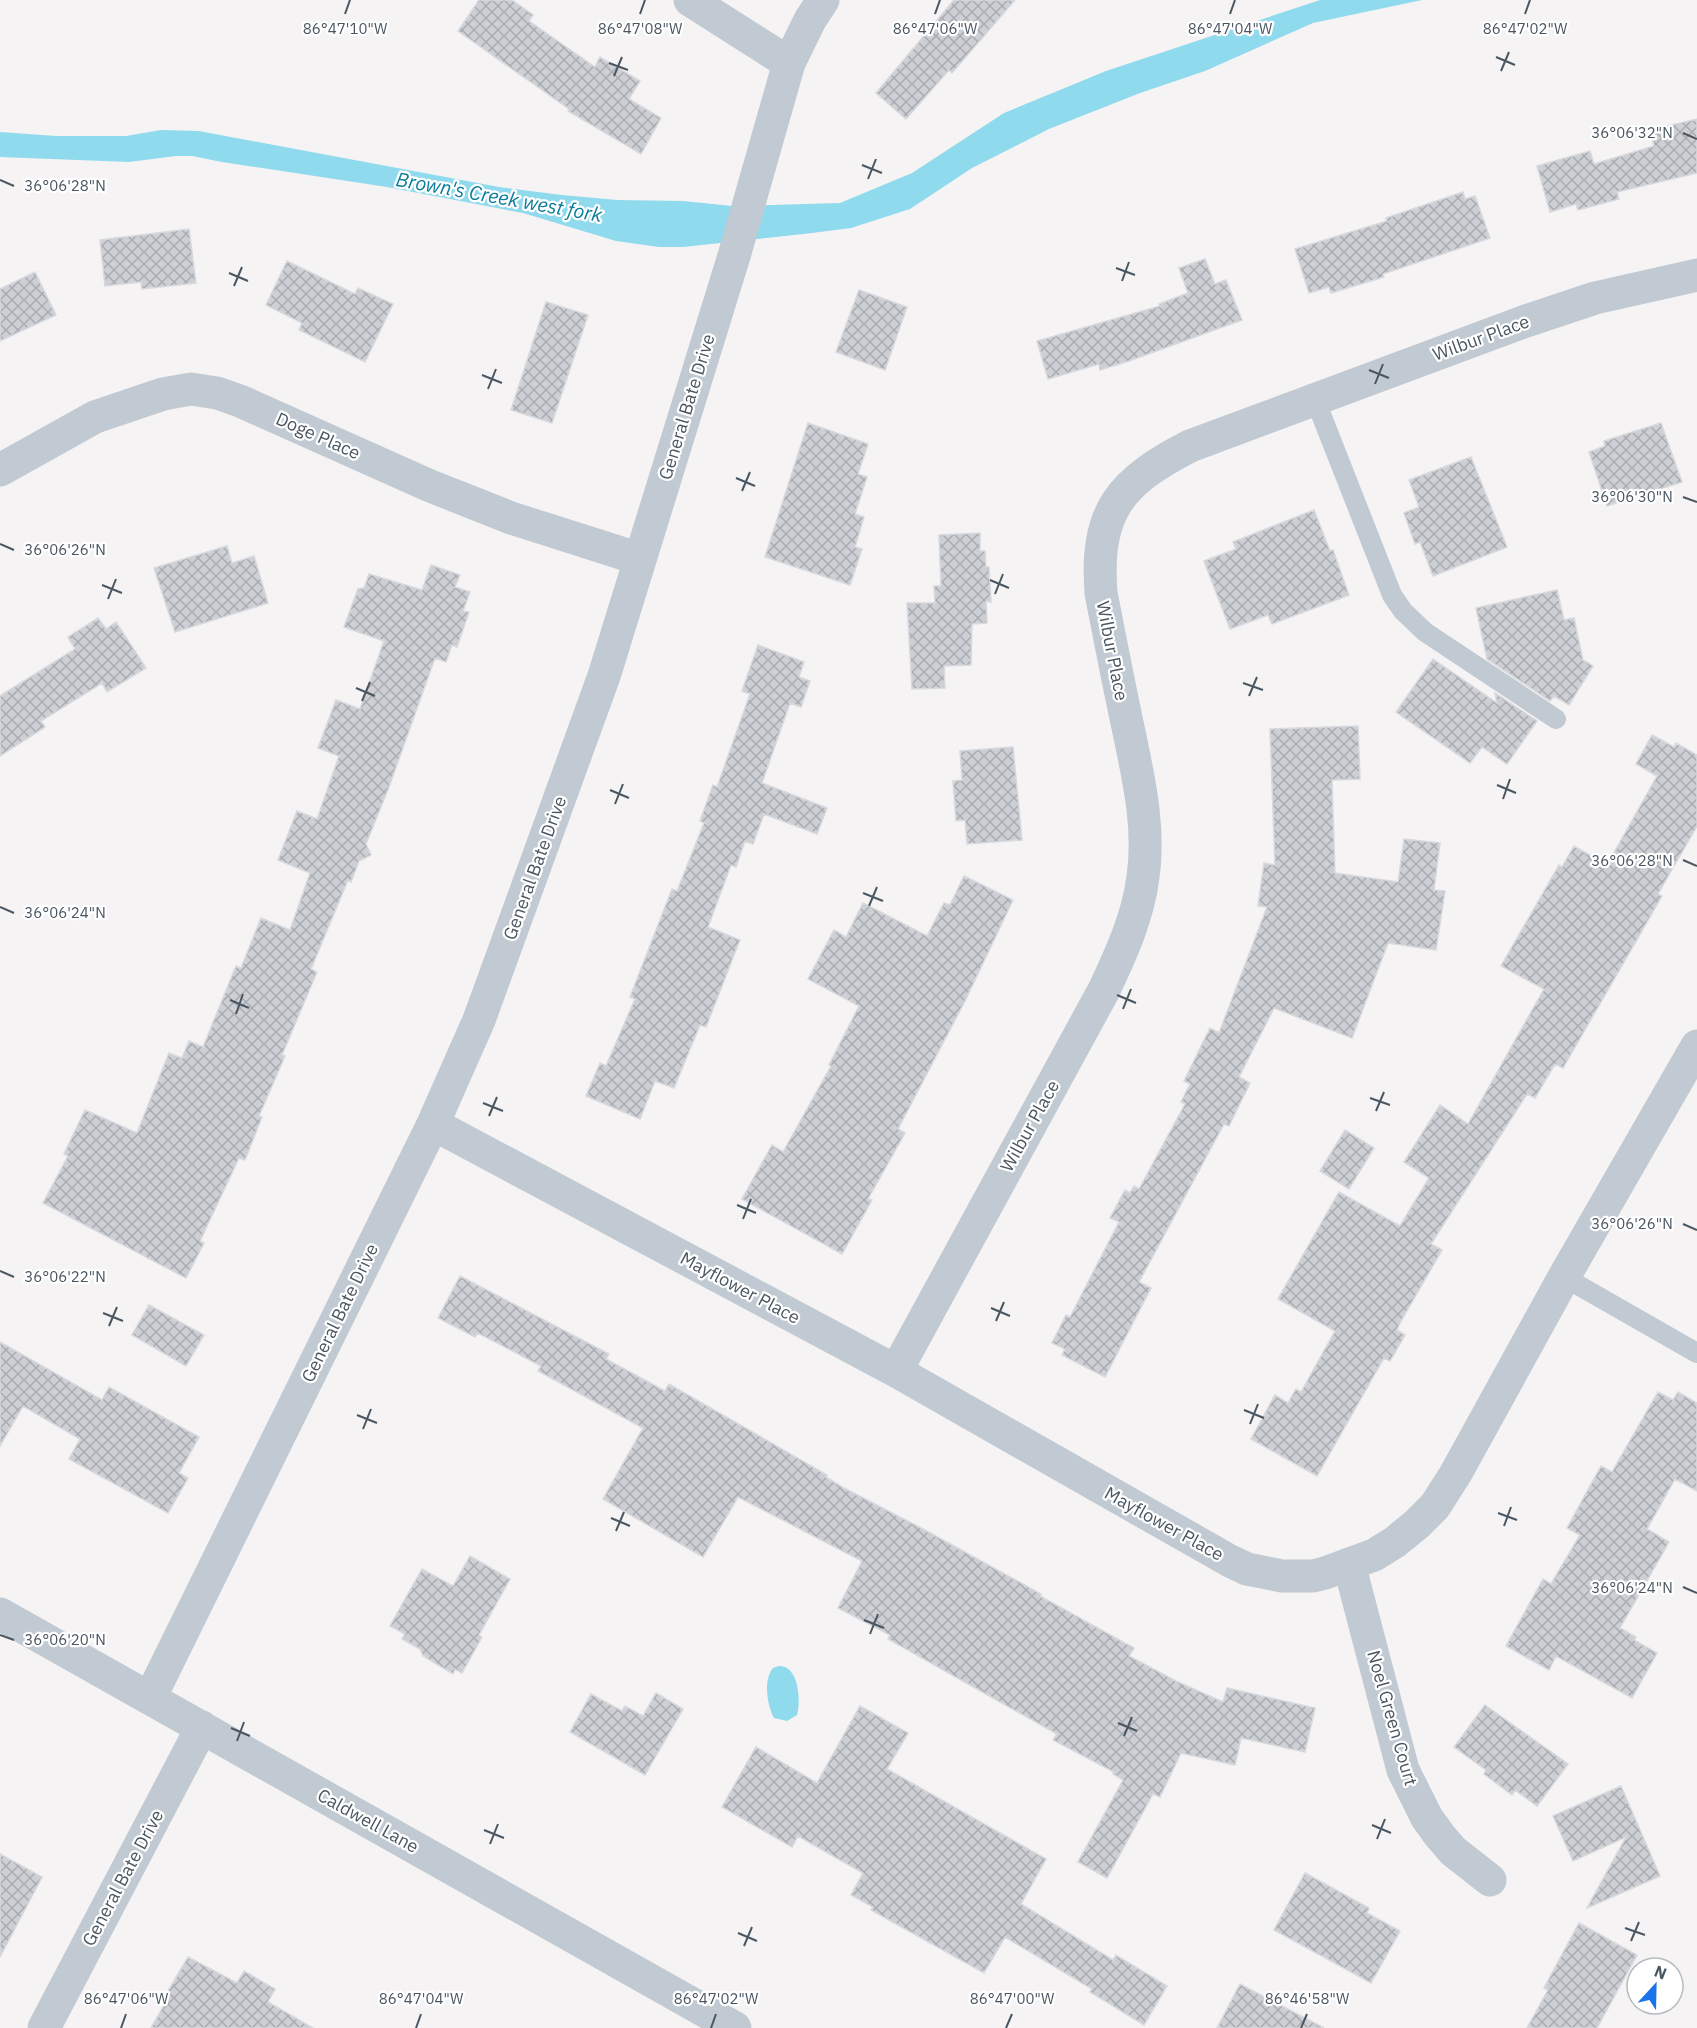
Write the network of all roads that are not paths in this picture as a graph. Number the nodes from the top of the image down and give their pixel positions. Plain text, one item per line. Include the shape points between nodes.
1 (690, 0) edge
2 (823, 0) edge
3 (789, 63) junction
4 (1697, 275) edge
5 (1315, 399) junction
6 (0, 471) edge
7 (640, 559) junction
8 (1556, 719) dead end
9 (1697, 1046) edge
10 (433, 1124) junction
11 (1564, 1277) junction
12 (1697, 1353) edge
13 (896, 1371) junction
14 (1349, 1564) junction
15 (0, 1614) edge
16 (150, 1698) junction
17 (202, 1727) junction
18 (1490, 1880) dead end
19 (44, 2028) edge
20 (735, 2028) edge

1 - 3 street
2 - 3 street, General Bate Drive
3 - 7 street, General Bate Drive via 756,184
4 - 5 street, Wilbur Place via 1595,298
5 - 8 lane via 1392,595 1403,611 1425,632
5 - 13 street, Wilbur Place via 1160,461 1120,495 1108,517 1102,538 1101,593 1144,803 1143,878 1134,917 1104,990
6 - 7 street, Doge Place via 95,417 163,394 191,389 240,401 417,481 512,518
7 - 10 street, General Bate Drive via 604,676 551,824 479,1020
9 - 11 street, Mayflower Place
10 - 13 street, Mayflower Place
10 - 16 street, General Bate Drive
11 - 12 lane
11 - 14 street, Mayflower Place via 1435,1506 1395,1542
13 - 14 street, Mayflower Place via 1247,1569 1282,1576 1312,1576
14 - 18 street, Noel Green Court via 1403,1770 1440,1836
15 - 16 street, Caldwell Lane
16 - 17 street, Caldwell Lane
17 - 19 street, General Bate Drive
17 - 20 street, Caldwell Lane

